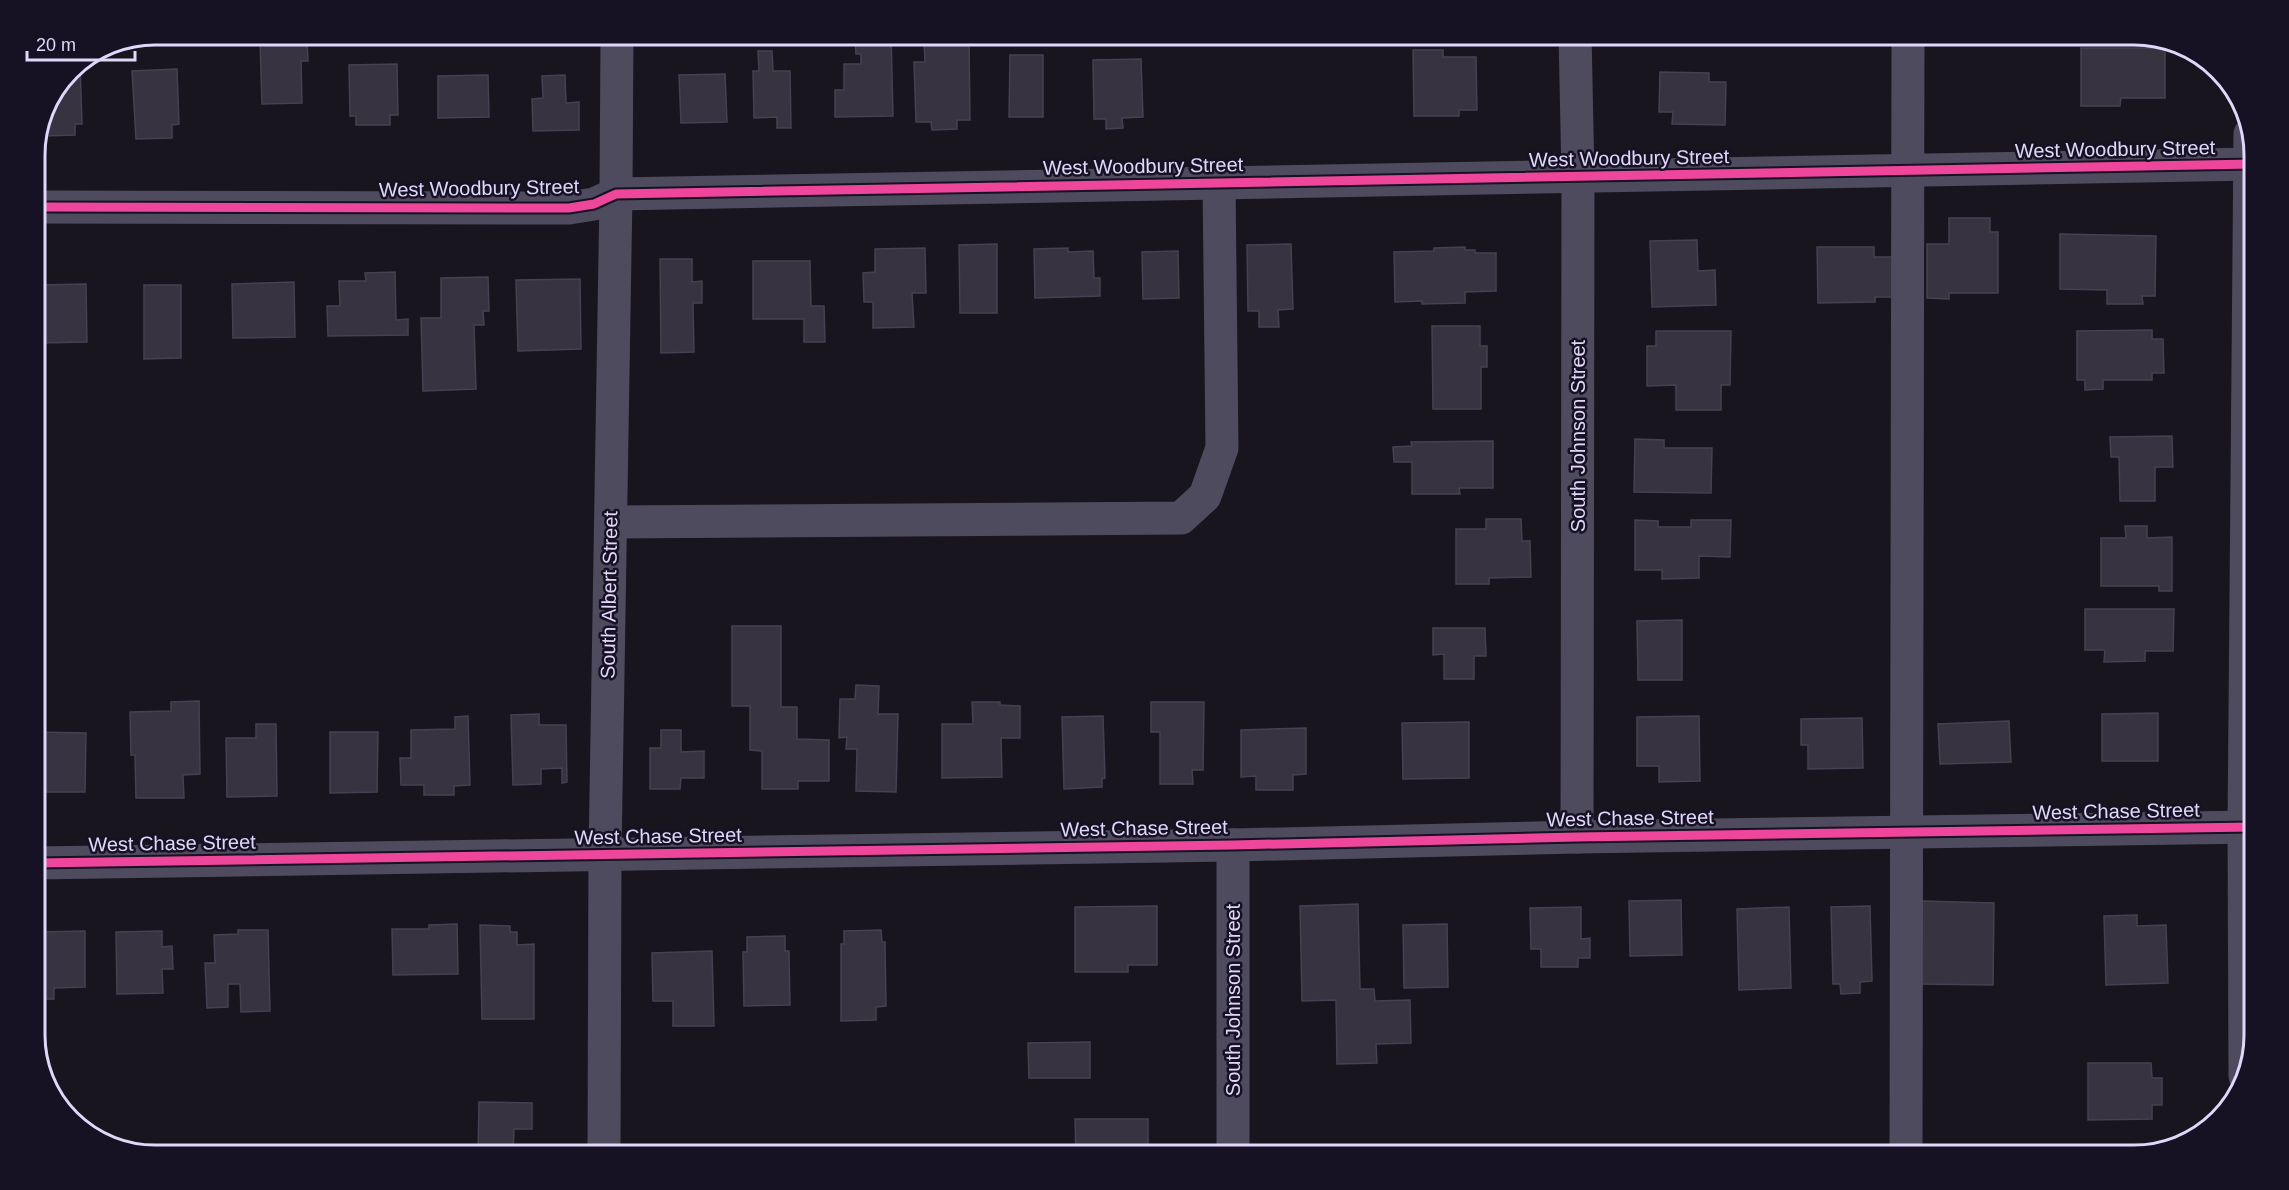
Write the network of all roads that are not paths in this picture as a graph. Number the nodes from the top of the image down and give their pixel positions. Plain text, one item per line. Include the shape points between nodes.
1 (616, 45) edge
2 (1575, 45) edge
3 (1908, 45) edge
4 (2244, 154) edge
5 (1906, 170) junction
6 (1578, 177) junction
7 (1219, 183) junction
8 (616, 194) junction
9 (45, 207) edge
10 (611, 522) junction
11 (2244, 827) edge
12 (1906, 832) junction
13 (1577, 837) junction
14 (1233, 845) junction
15 (605, 854) junction
16 (45, 863) edge
17 (604, 1145) edge
18 (1233, 1145) edge
19 (1906, 1145) edge

1 - 8 street, South Albert Street
2 - 6 street, South Johnson Street
3 - 5 street
4 - 5 street, West Woodbury Street
5 - 6 street, West Woodbury Street
5 - 12 street
6 - 7 street, West Woodbury Street
6 - 13 street, South Johnson Street
7 - 8 street, West Woodbury Street
7 - 10 street via 1222,448 1205,496 1181,518
8 - 9 street, West Woodbury Street via 594,204 569,208
8 - 10 street, South Albert Street
10 - 15 street, South Albert Street
11 - 12 street, West Chase Street
12 - 13 street, West Chase Street
12 - 19 street
13 - 14 street, West Chase Street
14 - 15 street, West Chase Street
14 - 18 street, South Johnson Street
15 - 16 street, West Chase Street
15 - 17 street, South Albert Street

